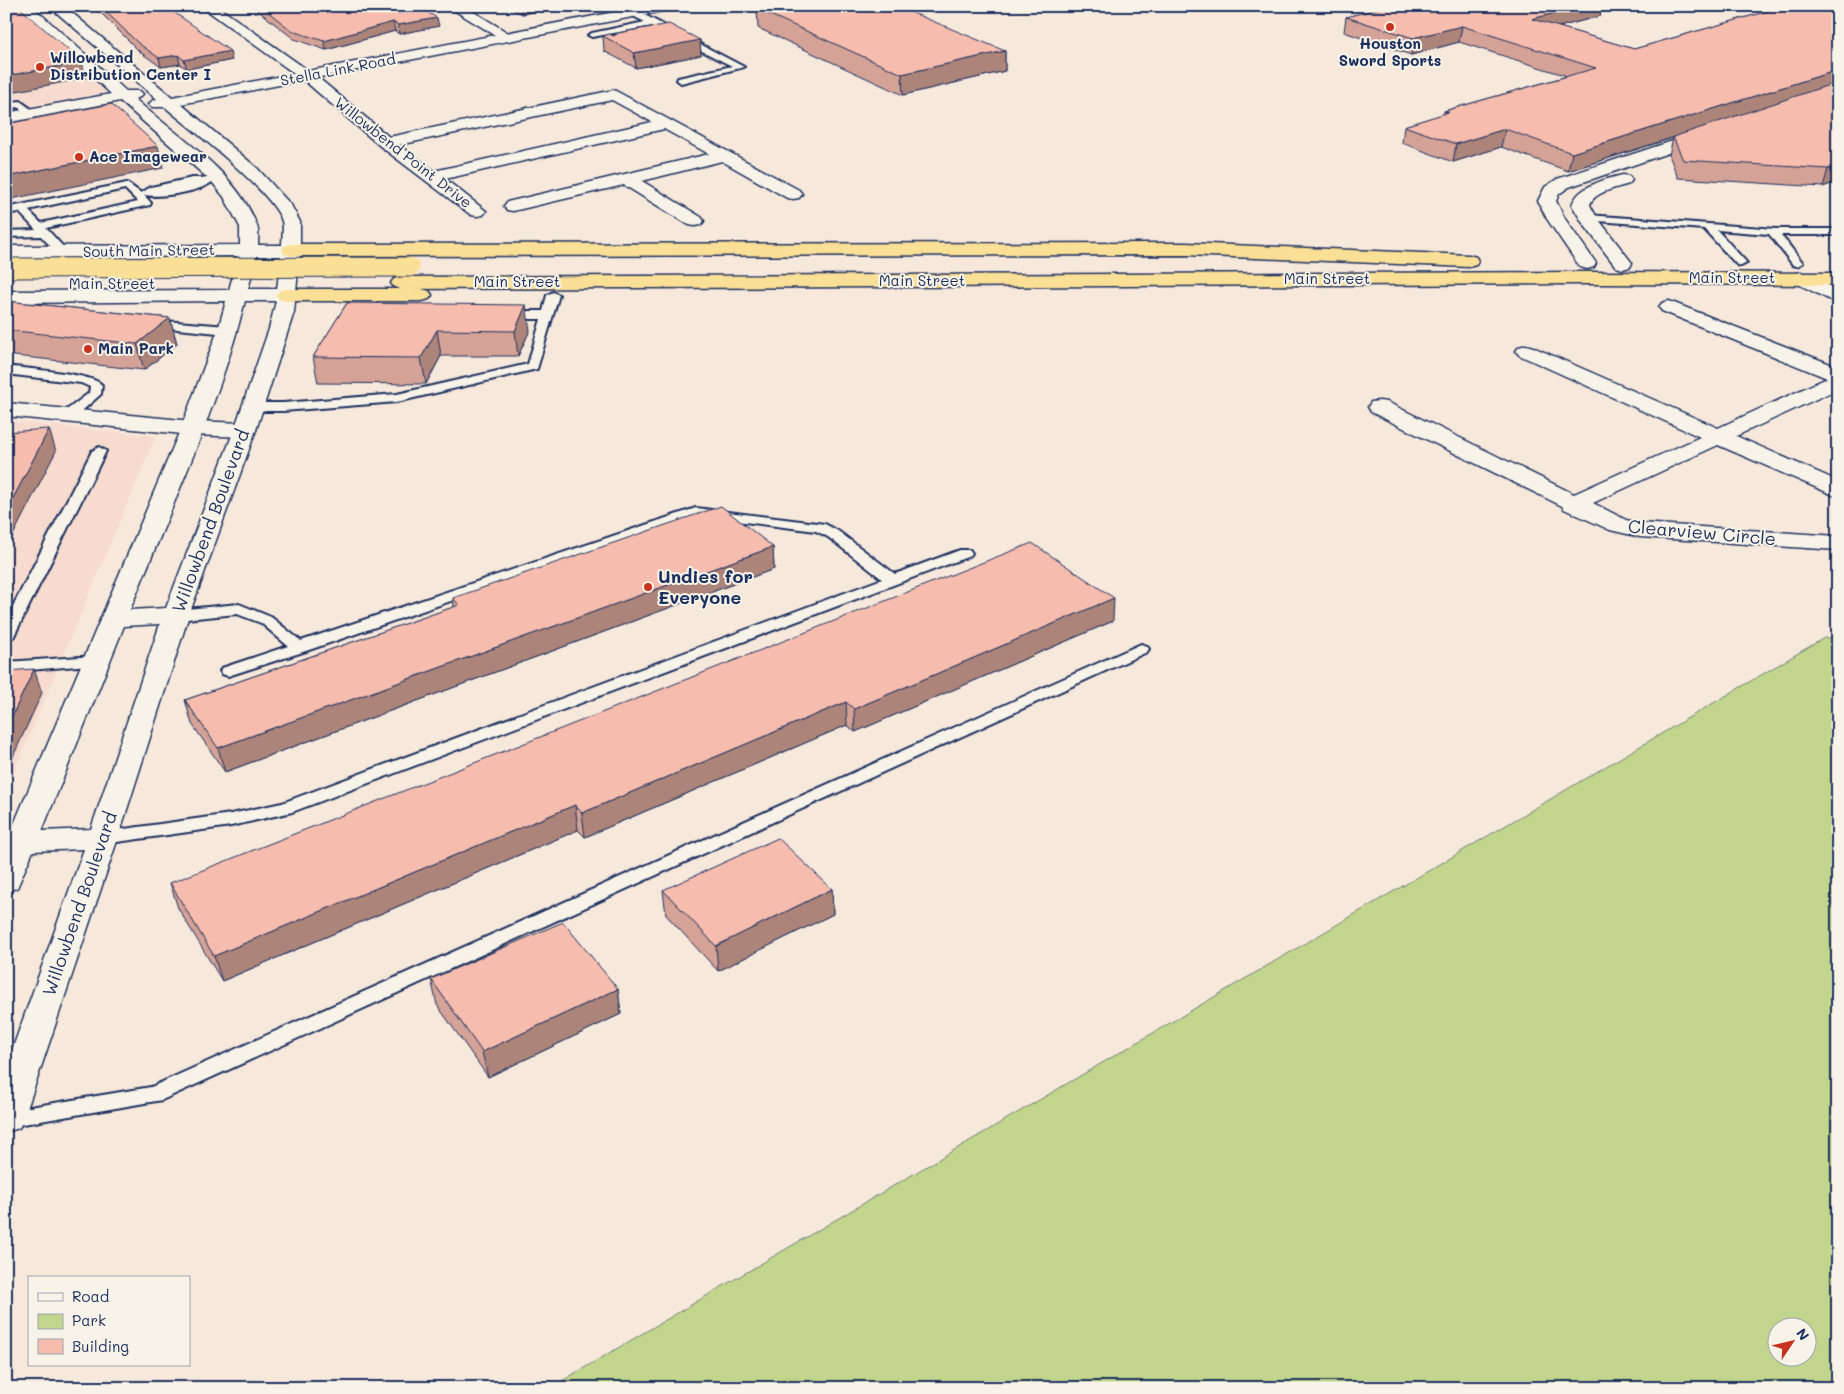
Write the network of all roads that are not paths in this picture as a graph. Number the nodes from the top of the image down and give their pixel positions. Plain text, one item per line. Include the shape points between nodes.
1 (56, 6) edge
2 (208, 6) edge
3 (454, 6) edge
4 (602, 6) edge
5 (669, 6) edge
6 (28, 7) edge
7 (634, 13) junction
8 (653, 23) junction
9 (573, 25) junction
10 (491, 27) junction
11 (592, 35) junction
12 (508, 37) junction
13 (607, 43) edge
14 (292, 65) junction
15 (307, 76) junction
16 (681, 80) dead end
17 (155, 90) junction
18 (123, 96) junction
19 (170, 102) junction
20 (6, 106) edge
21 (136, 108) junction
22 (31, 113) junction
23 (6, 118) edge
24 (666, 124) junction
25 (1724, 129) edge
26 (6, 133) edge
27 (386, 143) junction
28 (724, 156) junction
29 (1600, 170) junction
30 (250, 172) junction
31 (431, 177) junction
32 (627, 179) junction
33 (213, 180) junction
34 (142, 194) junction
35 (793, 194) dead end
36 (513, 206) dead end
37 (21, 208) junction
38 (6, 211) edge
39 (477, 211) dead end
40 (1588, 218) junction
41 (695, 221) dead end
42 (1708, 227) junction
43 (41, 230) junction
44 (1773, 232) junction
45 (1838, 232) edge
46 (6, 234) edge
47 (391, 249) junction
48 (249, 250) junction
49 (291, 250) junction
50 (156, 251) junction
51 (6, 252) edge
52 (62, 252) junction
53 (1838, 262) edge
54 (1623, 263) junction
55 (1741, 263) junction
56 (1538, 264) junction
57 (6, 268) edge
58 (184, 268) junction
59 (1799, 270) junction
60 (1588, 271) junction
61 (405, 275) junction
62 (1838, 279) edge
63 (6, 284) edge
64 (286, 295) junction
65 (374, 295) junction
66 (553, 295) junction
67 (130, 296) junction
68 (238, 296) junction
69 (15, 297) edge
70 (1838, 298) edge
71 (1669, 307) dead end
72 (6, 310) edge
73 (499, 315) edge
74 (548, 315) junction
75 (142, 323) edge
76 (228, 330) junction
77 (1526, 351) dead end
78 (6, 370) edge
79 (1838, 375) edge
80 (1838, 382) edge
81 (253, 407) junction
82 (1379, 407) dead end
83 (6, 408) edge
84 (69, 415) junction
85 (192, 428) junction
86 (245, 430) junction
87 (1718, 437) junction
88 (99, 451) dead end
89 (1838, 490) edge
90 (1572, 504) junction
91 (1838, 543) edge
92 (965, 553) dead end
93 (893, 580) junction
94 (176, 615) junction
95 (112, 619) junction
96 (6, 636) edge
97 (300, 648) junction
98 (1141, 649) dead end
99 (95, 661) junction
100 (6, 667) edge
101 (228, 671) dead end
102 (103, 838) junction
103 (15, 842) edge
104 (6, 882) edge
105 (6, 1119) edge

1 - 17 main road, Willowbend Boulevard
2 - 14 main road, Willowbend Point Drive
3 - 10 main road
4 - 10 main road, Stella Link Road
5 - 7 main road, Stella Link Road
6 - 18 main road
7 - 8 lane
7 - 9 main road, Stella Link Road
8 - 11 lane
8 - 16 lane via 740,67
9 - 11 lane
9 - 12 main road, Stella Link Road
10 - 12 main road
10 - 14 main road, Stella Link Road
11 - 13 lane
12 - 15 main road, Stella Link Road
14 - 15 main road, Willowbend Point Drive
14 - 17 main road, Stella Link Road
15 - 19 main road, Stella Link Road
15 - 27 main road, Willowbend Point Drive
17 - 18 main road, Stella Link Road
17 - 19 main road, Willowbend Boulevard
18 - 21 main road
18 - 22 main road, Stella Link Road
19 - 21 main road, Stella Link Road
19 - 30 main road, Willowbend Boulevard
20 - 22 lane via 20,104
21 - 26 main road, Stella Link Road
21 - 33 main road
22 - 23 main road, Stella Link Road
24 - 27 main road via 614,95
24 - 28 main road
24 - 31 main road
25 - 29 main road
27 - 31 main road, Willowbend Point Drive
28 - 32 main road
28 - 35 main road
29 - 40 main road via 1630,178 1583,198 1581,205
29 - 60 main road via 1563,183 1551,191 1547,201
30 - 33 main road
30 - 49 main road, Willowbend Boulevard via 282,206 291,222
31 - 39 main road, Willowbend Point Drive
32 - 36 main road
32 - 41 main road
33 - 34 lane via 197,186
33 - 48 main road via 232,195 249,227
34 - 37 lane via 127,186
34 - 43 lane via 146,204
37 - 38 lane
37 - 43 lane
40 - 42 lane
40 - 54 main road
42 - 44 lane
42 - 55 lane
43 - 46 lane
43 - 52 lane
44 - 45 lane
44 - 59 lane
47 - 49 highway
47 - 56 highway via 1177,249
47 - 65 highway via 367,255 355,262 357,286
48 - 49 main road, South Main Street
48 - 50 main road, South Main Street
48 - 68 main road
49 - 64 main road, Willowbend Boulevard
50 - 52 main road, South Main Street
50 - 58 main road via 182,257 186,261
51 - 52 main road, South Main Street
53 - 59 highway, Main Street
54 - 55 highway, Main Street
54 - 60 highway, Main Street
55 - 59 highway, Main Street
56 - 60 highway, Main Street
56 - 61 highway, Main Street
57 - 58 highway, Main Street, bridge
58 - 61 highway, Main Street, bridge
58 - 67 main road via 179,281 162,290
59 - 60 highway, Main Street
59 - 62 highway, Main Street
59 - 70 main road
60 - 61 highway, Main Street
60 - 66 highway via 1189,294
61 - 63 highway, Main Street
64 - 65 highway
64 - 68 main road
64 - 81 main road, Willowbend Boulevard via 279,329
65 - 66 highway
66 - 74 lane
67 - 68 main road
67 - 69 main road
68 - 76 main road
69 - 72 lane
71 - 79 main road
73 - 74 lane
74 - 81 lane via 534,366 397,398
75 - 76 lane
76 - 85 main road
77 - 87 main road
78 - 84 lane via 83,380 96,386 95,394
80 - 87 main road
81 - 86 main road, Willowbend Boulevard
82 - 90 main road, Clearview Circle
83 - 84 main road
84 - 85 main road
85 - 86 main road
85 - 95 main road
86 - 94 main road, Willowbend Boulevard
87 - 89 main road
87 - 90 main road
88 - 96 lane
90 - 91 main road, Clearview Circle via 1618,525 1640,530
92 - 93 lane
93 - 97 lane via 820,527 696,512
93 - 102 lane via 286,808 230,820
94 - 95 main road
94 - 97 lane via 239,609 266,620
94 - 102 main road, Willowbend Boulevard
95 - 99 main road
97 - 101 lane
98 - 105 lane via 155,1094
99 - 100 lane
99 - 103 main road
102 - 103 main road
102 - 105 main road, Willowbend Boulevard
103 - 104 main road

